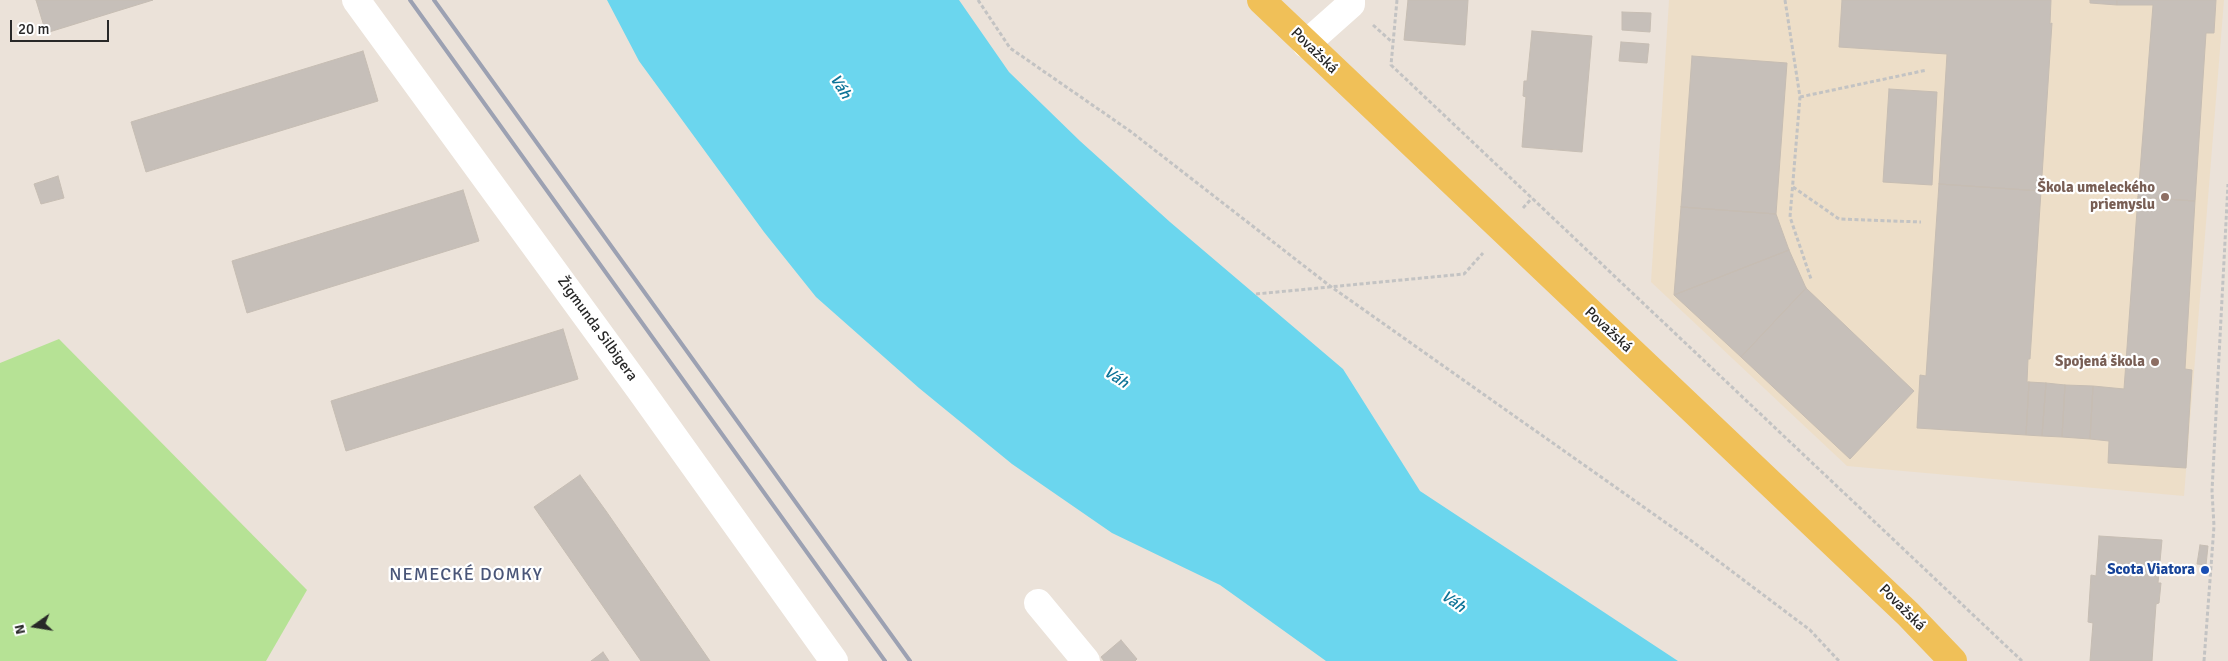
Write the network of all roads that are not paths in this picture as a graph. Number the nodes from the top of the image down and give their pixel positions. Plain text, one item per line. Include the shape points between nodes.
1 (356, 0) edge
2 (1261, 0) edge
3 (1351, 0) edge
4 (1306, 44) junction
5 (1038, 603) dead end
6 (834, 661) edge
7 (1086, 661) edge
8 (1953, 661) edge

1 - 6 street, Žigmunda Silbigera
2 - 4 main road, Považská
3 - 4 street via 1351,4
4 - 8 main road, Považská via 1908,614
5 - 7 street

